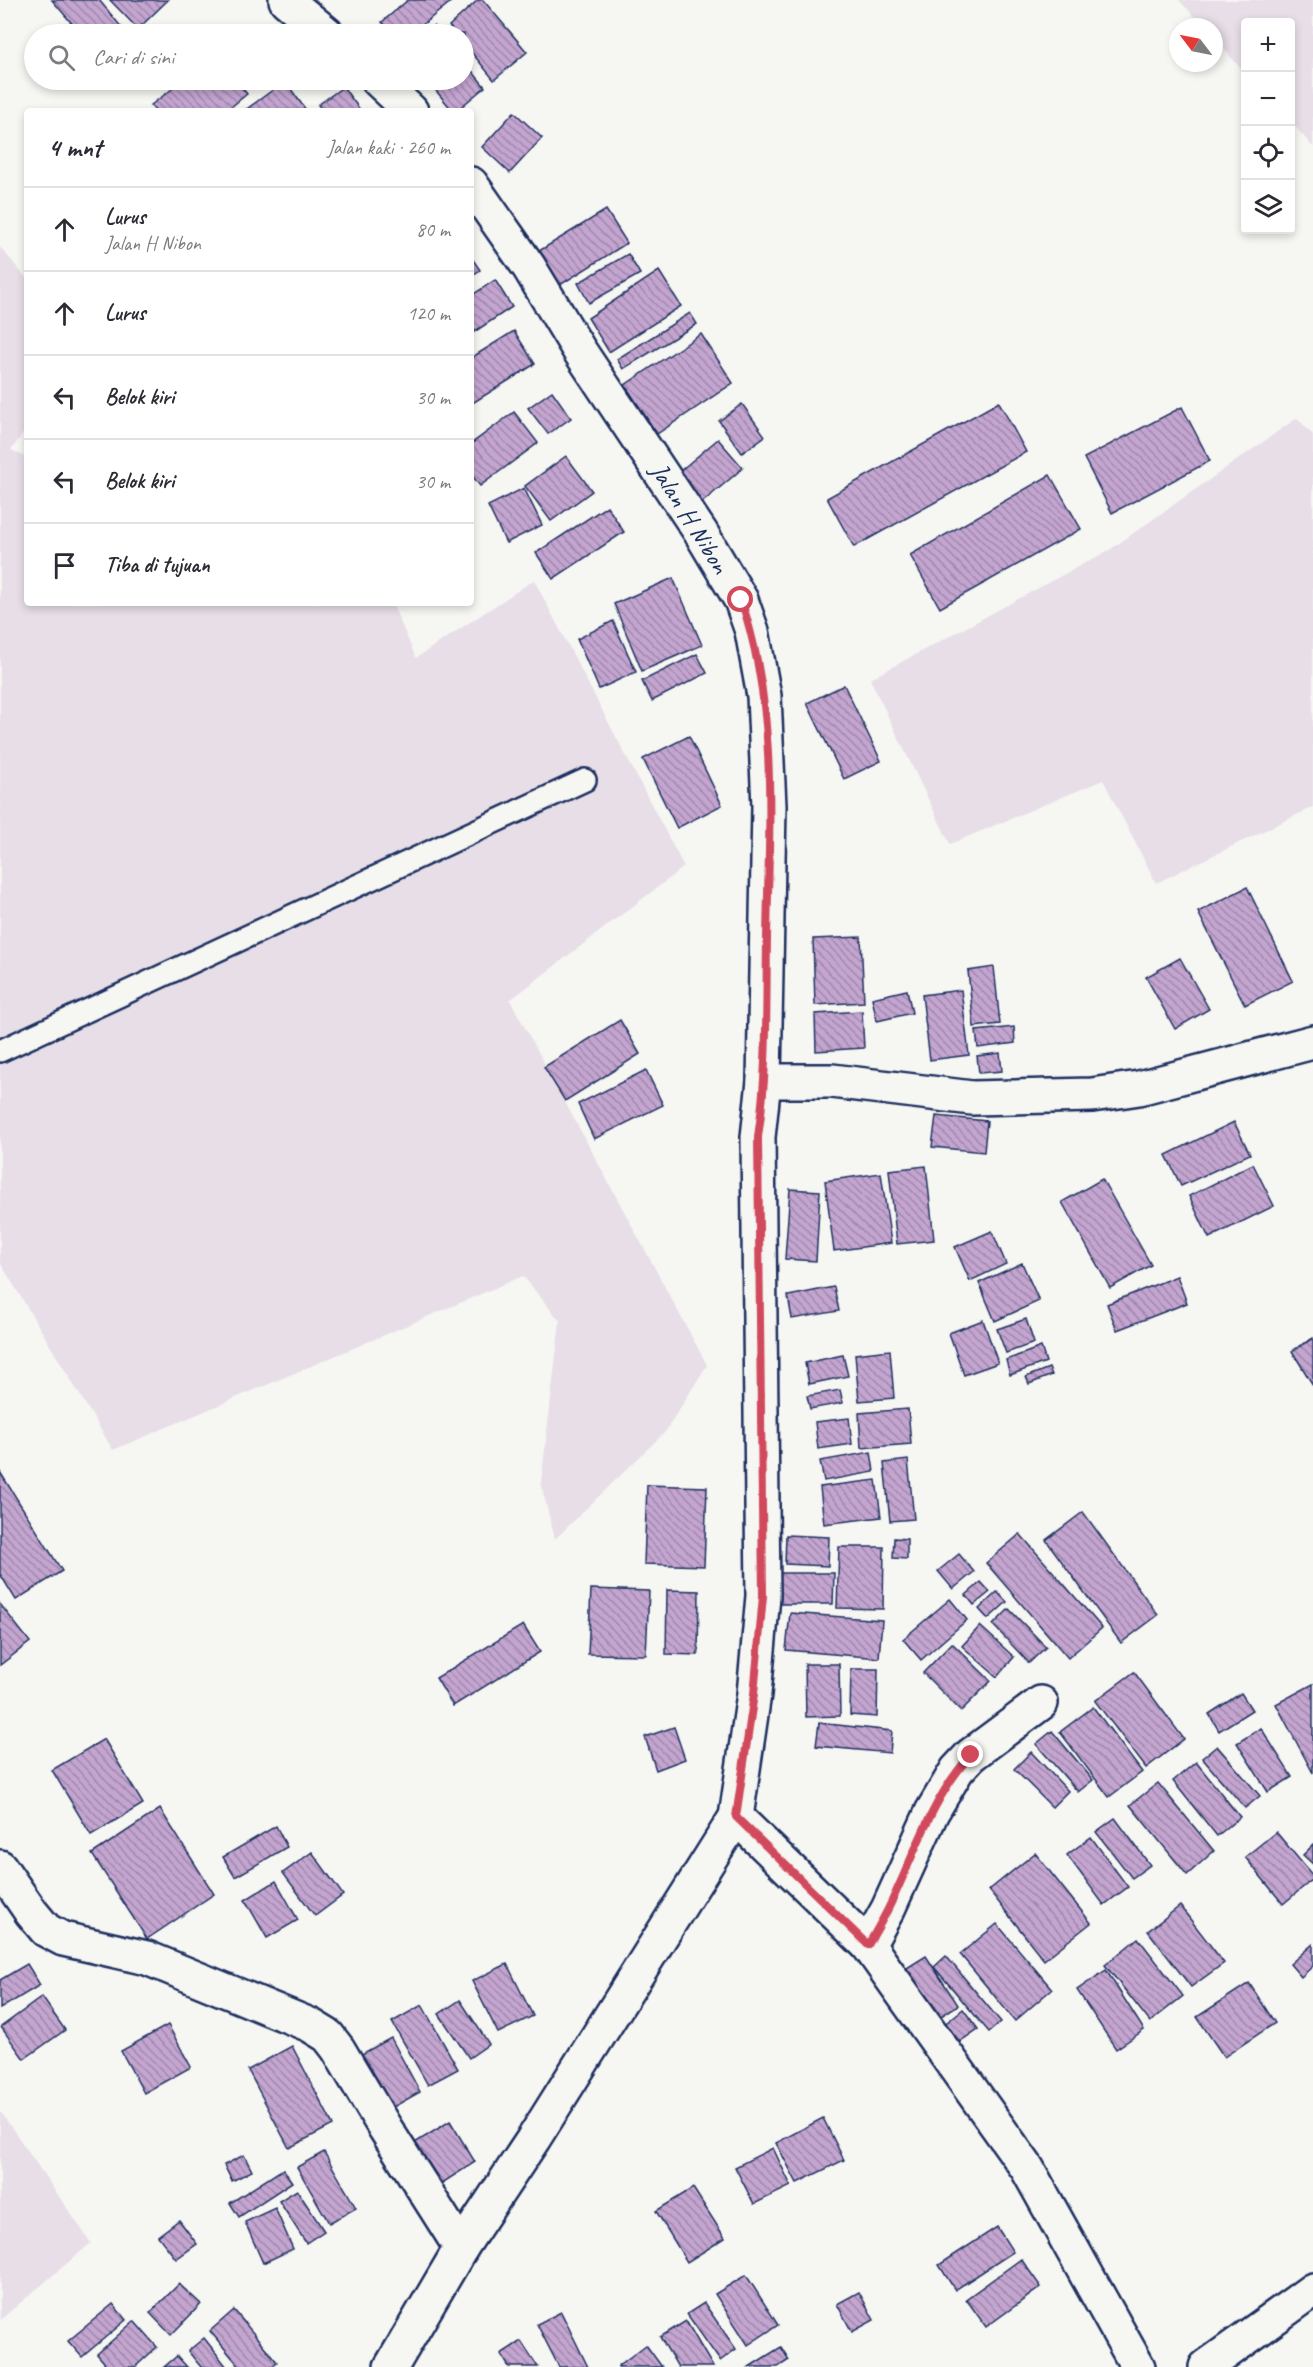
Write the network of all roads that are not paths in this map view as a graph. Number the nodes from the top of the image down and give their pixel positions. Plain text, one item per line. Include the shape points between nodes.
1 (286, 0) edge
2 (315, 24) edge
3 (389, 90) edge
4 (408, 108) edge
5 (474, 188) edge
6 (585, 780) dead end
7 (1313, 1041) edge
8 (0, 1051) edge
9 (764, 1081) junction
10 (1041, 1703) dead end
11 (736, 1817) junction
12 (0, 1866) edge
13 (868, 1945) junction
14 (461, 2248) junction
15 (1313, 2290) edge
16 (391, 2367) edge
17 (1138, 2367) edge
18 (1206, 2367) edge

1 - 2 street
3 - 4 street
5 - 9 street, Jalan H Nibon via 701,533 741,600 752,631 764,696 769,806
6 - 8 lane
7 - 9 street via 1138,1088 1054,1098 972,1098 832,1081
9 - 11 street, Jalan H Nibon via 758,1137 763,1596
10 - 13 street via 957,1770 932,1812
11 - 13 street
11 - 14 street
12 - 14 street via 46,1930 63,1939 147,1958 328,2036
13 - 17 street via 1027,2168
14 - 16 street
15 - 18 street

